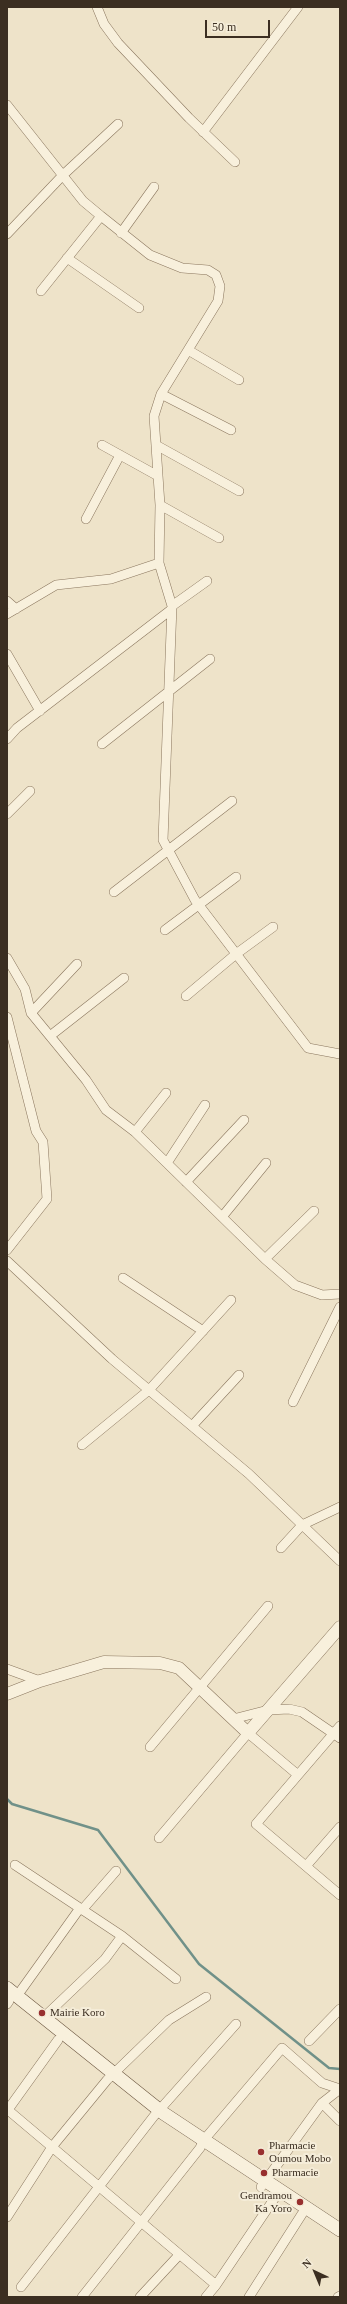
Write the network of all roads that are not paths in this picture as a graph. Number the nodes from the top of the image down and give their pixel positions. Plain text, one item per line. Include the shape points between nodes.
1 (97, 7) edge
2 (298, 7) edge
3 (7, 105) edge
4 (118, 124) dead end
5 (203, 132) junction
6 (235, 162) dead end
7 (63, 175) junction
8 (154, 187) dead end
9 (101, 216) junction
10 (121, 233) junction
11 (7, 234) edge
12 (67, 258) junction
13 (41, 291) dead end
14 (139, 308) dead end
15 (188, 350) junction
16 (239, 380) dead end
17 (161, 394) junction
18 (231, 430) dead end
19 (102, 445) dead end
20 (156, 445) junction
21 (120, 455) junction
22 (158, 476) junction
23 (239, 491) dead end
24 (160, 505) junction
25 (86, 519) dead end
26 (219, 538) dead end
27 (159, 563) junction
28 (207, 581) dead end
29 (7, 601) edge
30 (172, 607) junction
31 (16, 609) junction
32 (7, 614) edge
33 (7, 654) edge
34 (210, 659) dead end
35 (169, 691) junction
36 (40, 711) junction
37 (7, 739) edge
38 (102, 744) dead end
39 (30, 790) dead end
40 (232, 801) dead end
41 (7, 814) edge
42 (168, 850) junction
43 (236, 877) dead end
44 (114, 892) dead end
45 (199, 904) junction
46 (273, 928) dead end
47 (165, 930) dead end
48 (236, 954) junction
49 (7, 958) edge
50 (77, 964) dead end
51 (124, 978) dead end
52 (186, 996) dead end
53 (31, 1013) junction
54 (7, 1017) edge
55 (50, 1036) junction
56 (340, 1054) edge
57 (166, 1093) dead end
58 (205, 1105) dead end
59 (244, 1120) dead end
60 (135, 1132) junction
61 (167, 1163) junction
62 (266, 1163) dead end
63 (186, 1182) junction
64 (314, 1211) dead end
65 (222, 1217) junction
66 (7, 1250) edge
67 (265, 1259) junction
68 (7, 1261) edge
69 (123, 1278) dead end
70 (340, 1294) edge
71 (231, 1300) dead end
72 (340, 1307) edge
73 (203, 1331) junction
74 (239, 1375) dead end
75 (149, 1390) junction
76 (292, 1402) dead end
77 (192, 1426) junction
78 (82, 1445) dead end
79 (340, 1507) edge
80 (302, 1525) junction
81 (280, 1548) dead end
82 (340, 1561) edge
83 (268, 1606) dead end
84 (340, 1627) edge
85 (7, 1669) edge
86 (40, 1681) junction
87 (200, 1688) junction
88 (7, 1694) edge
89 (268, 1710) junction
90 (234, 1719) junction
91 (338, 1732) edge
92 (248, 1733) junction
93 (150, 1747) dead end
94 (298, 1776) junction
95 (340, 1827) edge
96 (159, 1838) dead end
97 (15, 1865) dead end
98 (306, 1866) junction
99 (116, 1871) dead end
100 (340, 1895) edge
101 (81, 1909) junction
102 (122, 1936) junction
103 (176, 1979) dead end
104 (206, 1997) dead end
105 (9, 1998) edge
106 (340, 2009) edge
107 (44, 2018) junction
108 (236, 2024) dead end
109 (58, 2040) junction
110 (309, 2041) dead end
111 (110, 2077) junction
112 (340, 2089) edge
113 (322, 2103) junction
114 (7, 2111) edge
115 (157, 2114) junction
116 (340, 2121) edge
117 (202, 2144) junction
118 (52, 2147) junction
119 (264, 2184) junction
120 (98, 2186) junction
121 (276, 2196) junction
122 (302, 2214) junction
123 (7, 2217) edge
124 (141, 2223) junction
125 (340, 2230) edge
126 (340, 2239) edge
127 (179, 2255) junction
128 (216, 2285) junction
129 (21, 2287) dead end
130 (82, 2297) edge
131 (140, 2297) edge
132 (206, 2297) edge
133 (249, 2297) edge

1 - 5 street via 104,24 118,43
2 - 5 street
3 - 7 street
4 - 7 street
5 - 6 street
7 - 9 street via 83,201
7 - 11 street
8 - 10 street
9 - 10 street
9 - 12 street
10 - 15 street via 150,255 182,268 208,270 216,275 220,286 218,301
12 - 13 street
12 - 14 street
15 - 16 street
15 - 17 street
17 - 18 street
17 - 20 street via 154,416
19 - 21 street
20 - 22 street
20 - 23 street
21 - 22 street
21 - 25 street
22 - 24 street
24 - 26 street
24 - 27 street
27 - 30 street
27 - 31 street via 111,579 56,585
28 - 30 street
29 - 31 street
30 - 35 street
30 - 36 street
31 - 32 street
33 - 36 street
34 - 35 street
35 - 38 street
35 - 42 street via 163,840
36 - 37 street
39 - 41 street
40 - 42 street
42 - 44 street
42 - 45 street
43 - 45 street
45 - 47 street
45 - 48 street
46 - 48 street
48 - 52 street
48 - 56 street via 308,1048
49 - 53 street via 25,989
50 - 53 street
51 - 55 street
53 - 55 street
54 - 66 street via 36,1132 43,1142 47,1199
55 - 60 street via 86,1080 106,1110
57 - 60 street
58 - 61 street
59 - 63 street
60 - 61 street
61 - 63 street
62 - 65 street
63 - 65 street
64 - 67 street
65 - 67 street
67 - 70 street via 296,1285 322,1295
68 - 75 street
69 - 73 street
71 - 73 street
72 - 76 street
73 - 75 street
74 - 77 street
75 - 77 street
75 - 78 street
77 - 80 street via 249,1474
79 - 80 street
80 - 81 street
80 - 82 street
83 - 87 street
84 - 89 street
85 - 86 street
86 - 87 street via 104,1662 126,1661 160,1663 179,1668
86 - 88 street
87 - 90 street
87 - 93 street
89 - 90 street
89 - 91 street via 289,1709 302,1712
89 - 92 street
90 - 92 street
91 - 94 street
92 - 94 street
92 - 96 street
94 - 98 street via 256,1824
95 - 98 street
97 - 101 street
98 - 100 street
99 - 101 street
101 - 102 street
101 - 105 street
102 - 103 street
102 - 107 street via 105,1959
104 - 111 street via 169,2020
105 - 107 main road
105 - 109 main road
106 - 110 street
107 - 111 main road
108 - 115 street
109 - 111 main road
109 - 114 street
111 - 115 main road
111 - 118 street
112 - 113 street
112 - 117 street via 322,2083 282,2048
113 - 116 street
113 - 119 street
114 - 118 street
115 - 117 main road
115 - 120 street
117 - 119 main road
117 - 124 street
118 - 120 street
118 - 123 street
119 - 121 main road
119 - 125 main road
120 - 124 street
120 - 129 street
121 - 122 main road
121 - 128 street
122 - 126 main road
122 - 133 street
124 - 127 street
124 - 130 street
127 - 128 street
127 - 131 street
128 - 132 street

